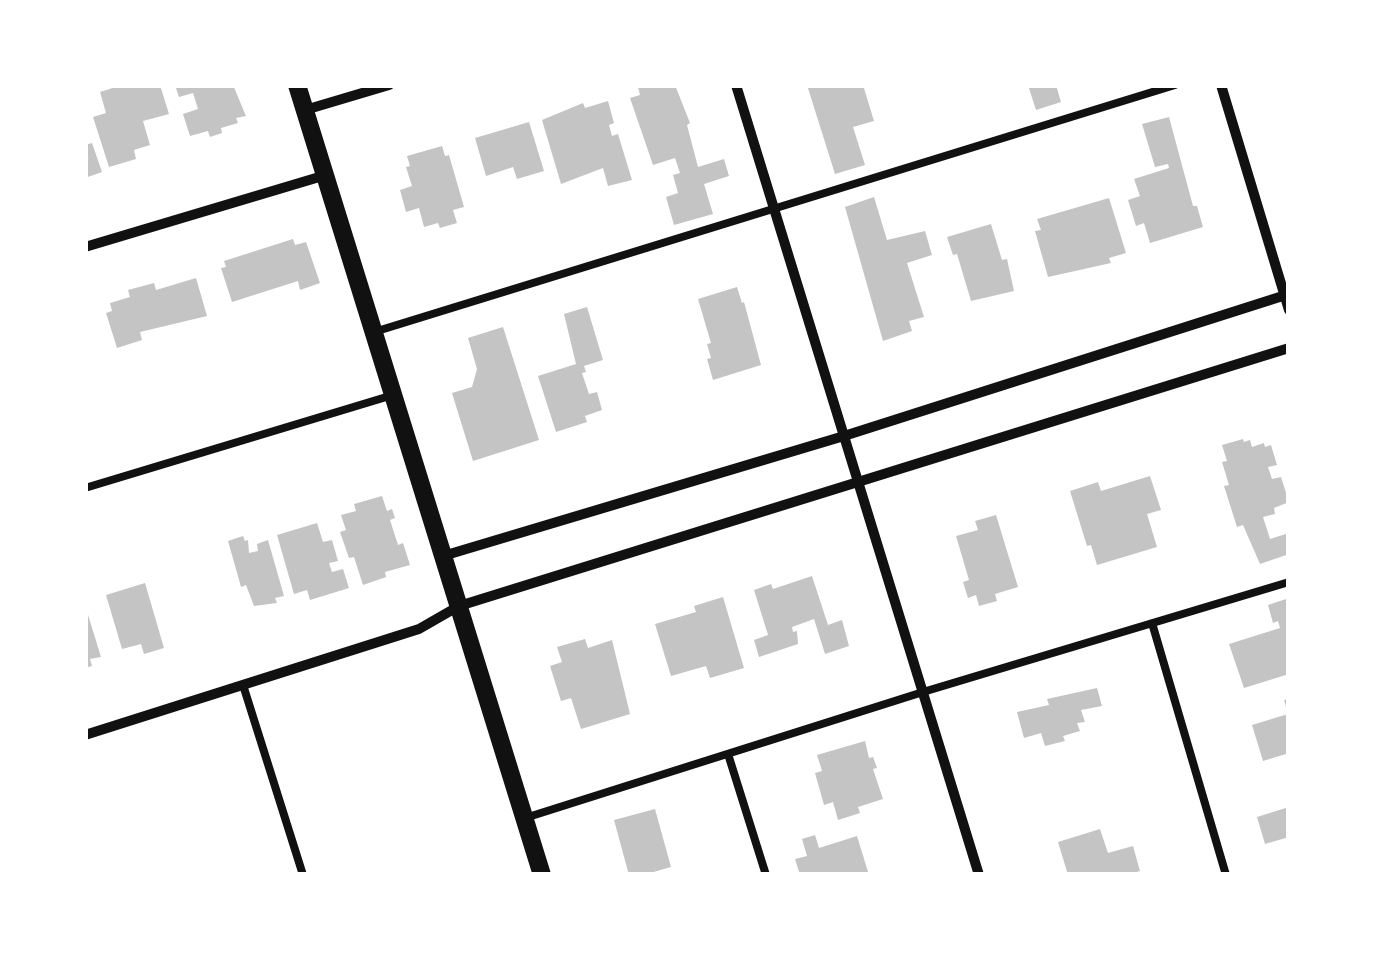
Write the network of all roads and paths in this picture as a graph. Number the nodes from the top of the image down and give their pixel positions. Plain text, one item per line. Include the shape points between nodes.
1 (296, 85) edge
2 (390, 85) edge
3 (736, 85) edge
4 (1175, 85) edge
5 (1221, 85) edge
6 (305, 110) junction
7 (326, 176) junction
8 (774, 208) junction
9 (85, 248) edge
10 (1287, 294) edge
11 (1289, 310) edge
12 (374, 332) junction
13 (1289, 348) edge
14 (393, 395) junction
15 (844, 436) junction
16 (858, 482) junction
17 (85, 488) edge
18 (443, 556) junction
19 (1289, 582) edge
20 (459, 606) junction
21 (1152, 624) junction
22 (243, 685) junction
23 (923, 692) junction
24 (85, 736) edge
25 (728, 754) junction
26 (525, 818) junction
27 (303, 875) edge
28 (542, 875) edge
29 (766, 875) edge
30 (980, 875) edge
31 (1226, 875) edge

1 - 6 street
2 - 6 street
3 - 8 street
4 - 8 lane
5 - 10 street
6 - 7 street
7 - 9 street
7 - 12 street
8 - 12 lane
8 - 15 street
10 - 11 street
10 - 15 street
12 - 14 street
13 - 16 street
14 - 17 lane
14 - 18 street
15 - 16 street
15 - 18 street
16 - 20 street
16 - 23 street
18 - 20 street
19 - 21 lane
20 - 22 street via 418,629
20 - 26 street
21 - 23 lane
21 - 31 lane
22 - 24 street
22 - 27 lane
23 - 25 lane
23 - 30 street
25 - 26 lane
25 - 29 lane
26 - 28 street

